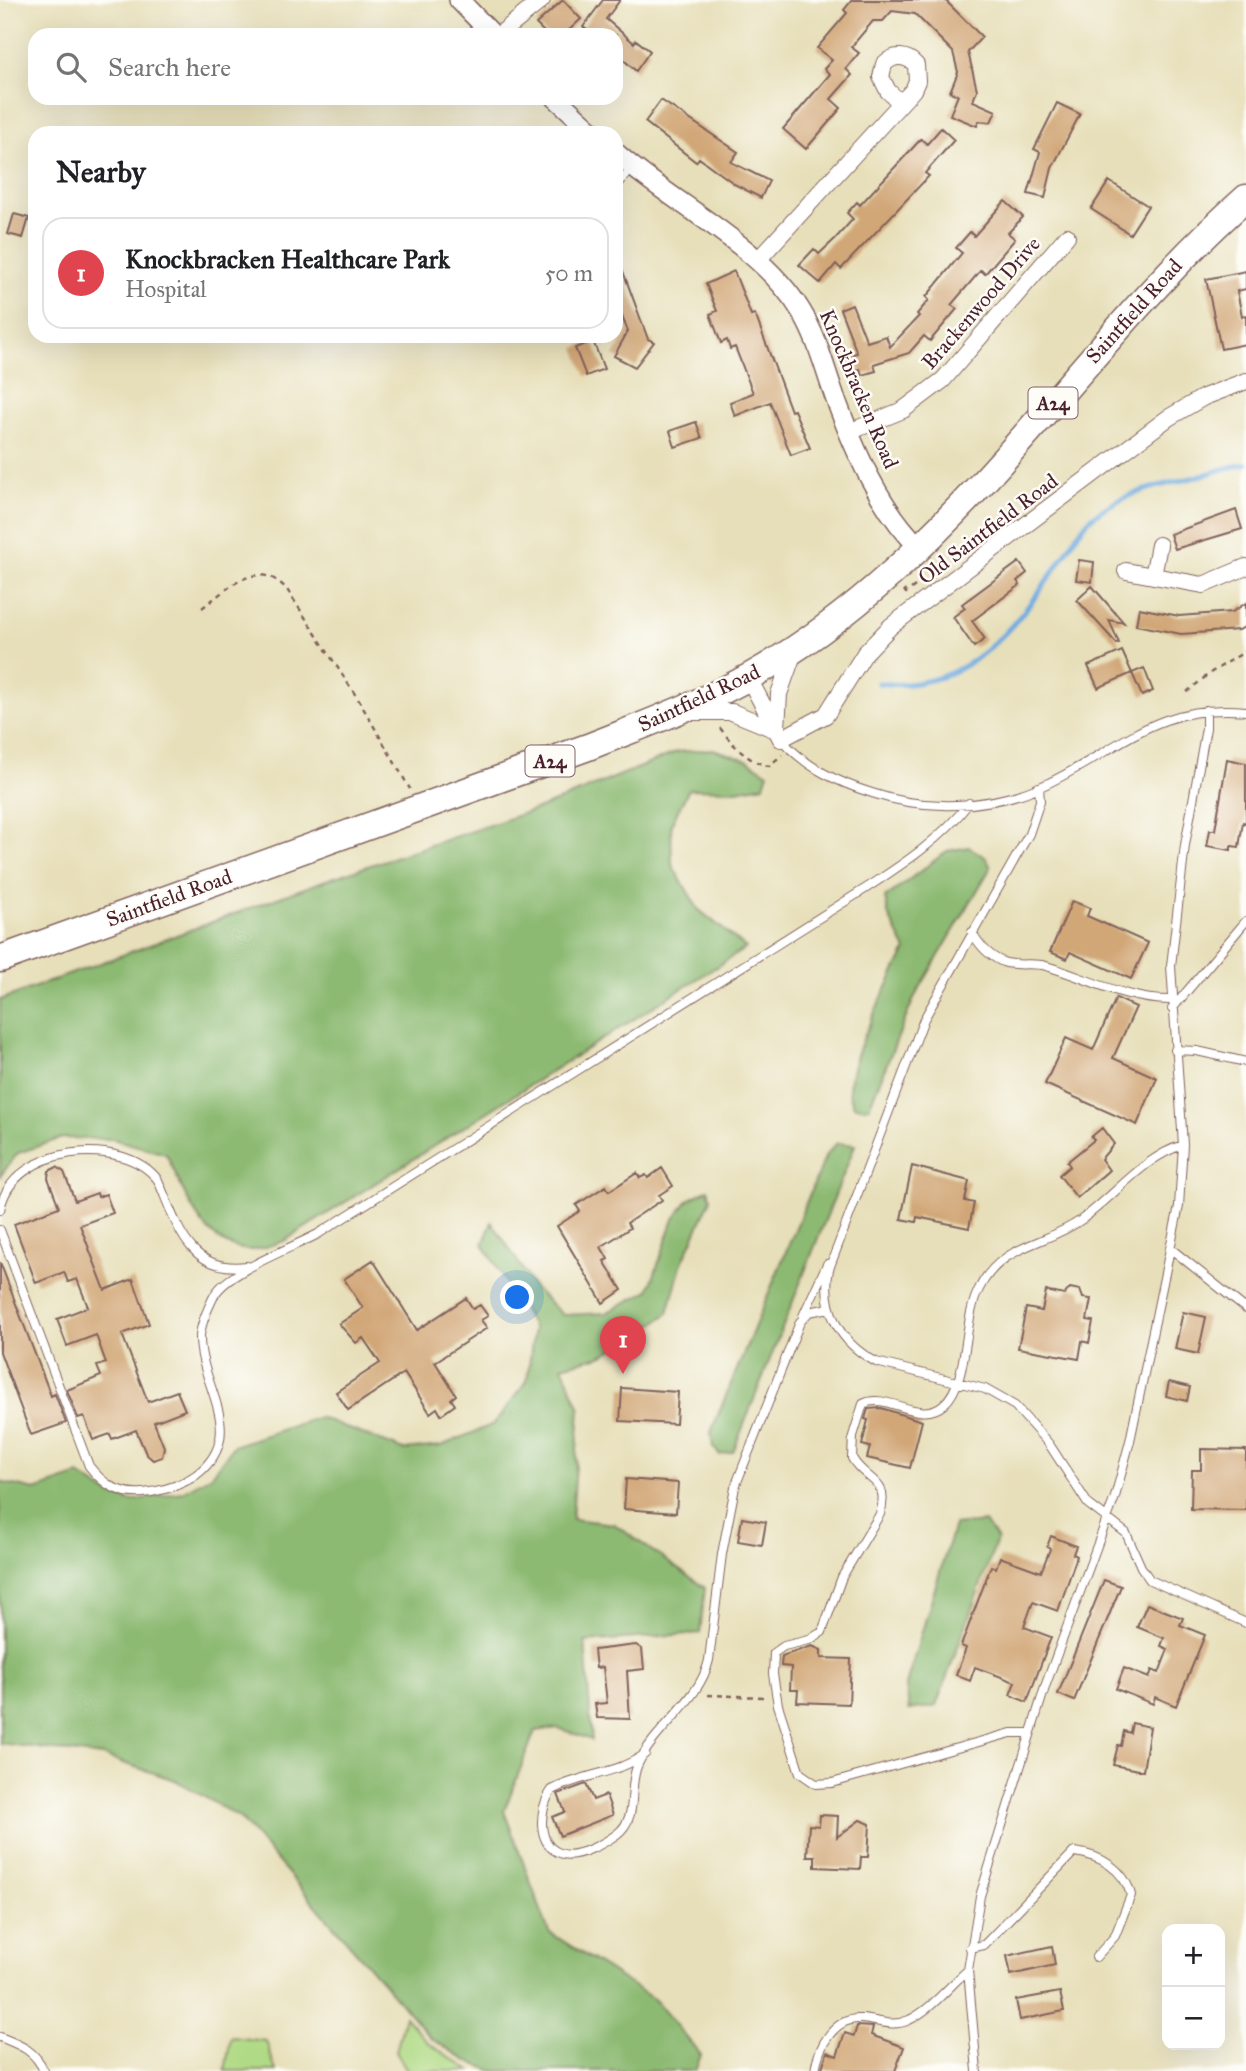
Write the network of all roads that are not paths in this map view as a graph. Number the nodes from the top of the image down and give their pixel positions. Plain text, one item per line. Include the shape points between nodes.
1 (459, 0) edge
2 (542, 0) edge
3 (486, 28) edge
4 (508, 28) edge
5 (901, 103) dead end
6 (564, 105) edge
7 (586, 126) edge
8 (623, 159) edge
9 (633, 168) junction
10 (623, 179) edge
11 (1246, 198) edge
12 (1067, 236) dead end
13 (757, 261) junction
14 (1246, 381) edge
15 (849, 432) junction
16 (1158, 545) dead end
17 (919, 547) junction
18 (1246, 567) edge
19 (1126, 571) dead end
20 (1153, 576) junction
21 (796, 646) junction
22 (748, 677) junction
23 (1206, 710) junction
24 (1246, 711) edge
25 (668, 715) junction
26 (783, 739) junction
27 (1039, 787) junction
28 (969, 803) junction
29 (1246, 921) edge
30 (972, 932) junction
31 (0, 959) edge
32 (1172, 999) junction
33 (1172, 1009) junction
34 (1175, 1050) junction
35 (1246, 1062) edge
36 (1184, 1145) junction
37 (0, 1210) edge
38 (0, 1230) edge
39 (1170, 1248) junction
40 (834, 1254) junction
41 (260, 1264) junction
42 (829, 1308) junction
43 (1246, 1310) edge
44 (800, 1322) junction
45 (958, 1381) junction
46 (1108, 1518) junction
47 (1246, 1623) edge
48 (1030, 1733) junction
49 (645, 1754) junction
50 (970, 1948) junction
51 (1096, 1957) dead end
52 (968, 1970) junction
53 (0, 2037) edge
54 (44, 2071) edge
55 (815, 2071) edge
56 (977, 2071) edge

1 - 3 street
2 - 4 street
5 - 13 street
6 - 7 street
8 - 9 street, Knockbracken Road
9 - 10 lane
9 - 13 street, Knockbracken Road
11 - 17 highway, Saintfield Road / A24 via 1155,285 995,469
12 - 15 street, Brackenwood Drive via 943,380 903,410
13 - 15 street, Knockbracken Road via 800,309
14 - 26 street, Old Saintfield Road via 1204,397 1168,418 891,626 865,653 826,715
15 - 17 street, Knockbracken Road via 896,520
16 - 20 street
17 - 21 highway, Saintfield Road / A24
18 - 20 street via 1203,585
19 - 20 street
21 - 22 highway, Saintfield Road / A24
21 - 26 street via 779,694
22 - 25 highway, Saintfield Road / A24
22 - 26 street
23 - 24 lane
23 - 27 lane via 1148,726
23 - 32 lane via 1175,915
25 - 26 street via 732,712
25 - 31 highway, Saintfield Road / A24
26 - 28 lane via 819,771 845,784 923,805
27 - 28 lane
27 - 30 lane via 1040,801 1029,834
28 - 41 lane via 927,848 869,887 318,1234
29 - 33 lane
30 - 32 lane via 981,946 1002,962 1043,965 1127,994
30 - 40 lane via 916,1038
32 - 33 lane
33 - 34 lane
34 - 35 lane
34 - 36 lane
36 - 39 lane
36 - 45 lane via 1160,1155 1066,1229 1000,1259 971,1306
37 - 41 lane via 12,1182 38,1163 75,1153 124,1159 152,1172 187,1244 203,1259 226,1266
38 - 41 lane via 89,1466 106,1485 132,1493 182,1483 201,1471 216,1451 223,1430 203,1360 201,1328 218,1288
39 - 43 lane
39 - 46 lane via 1130,1441
40 - 42 lane via 826,1282
40 - 44 lane
42 - 44 lane via 814,1309
42 - 45 lane via 839,1331 865,1356
44 - 49 lane via 735,1487 702,1684 673,1714
45 - 46 lane via 985,1389 1014,1406 1049,1444 1088,1504
45 - 48 lane via 946,1402 931,1410 870,1400 860,1407 852,1458 877,1482 883,1504 842,1577 822,1632 774,1653 776,1698 800,1773 816,1784 839,1782 1011,1733
46 - 47 lane via 1126,1533 1150,1580
46 - 48 lane
48 - 50 lane via 989,1863
49 - 49 lane via 635,1773 626,1824 618,1833 588,1849 568,1854 555,1850 545,1836 541,1814 552,1790 632,1763
50 - 51 lane via 984,1945 1074,1852 1115,1869 1130,1895 1115,1936
50 - 52 lane
52 - 55 lane via 912,2019 885,2025 858,2019 837,2026 826,2040
52 - 56 lane
53 - 54 lane via 29,2050

